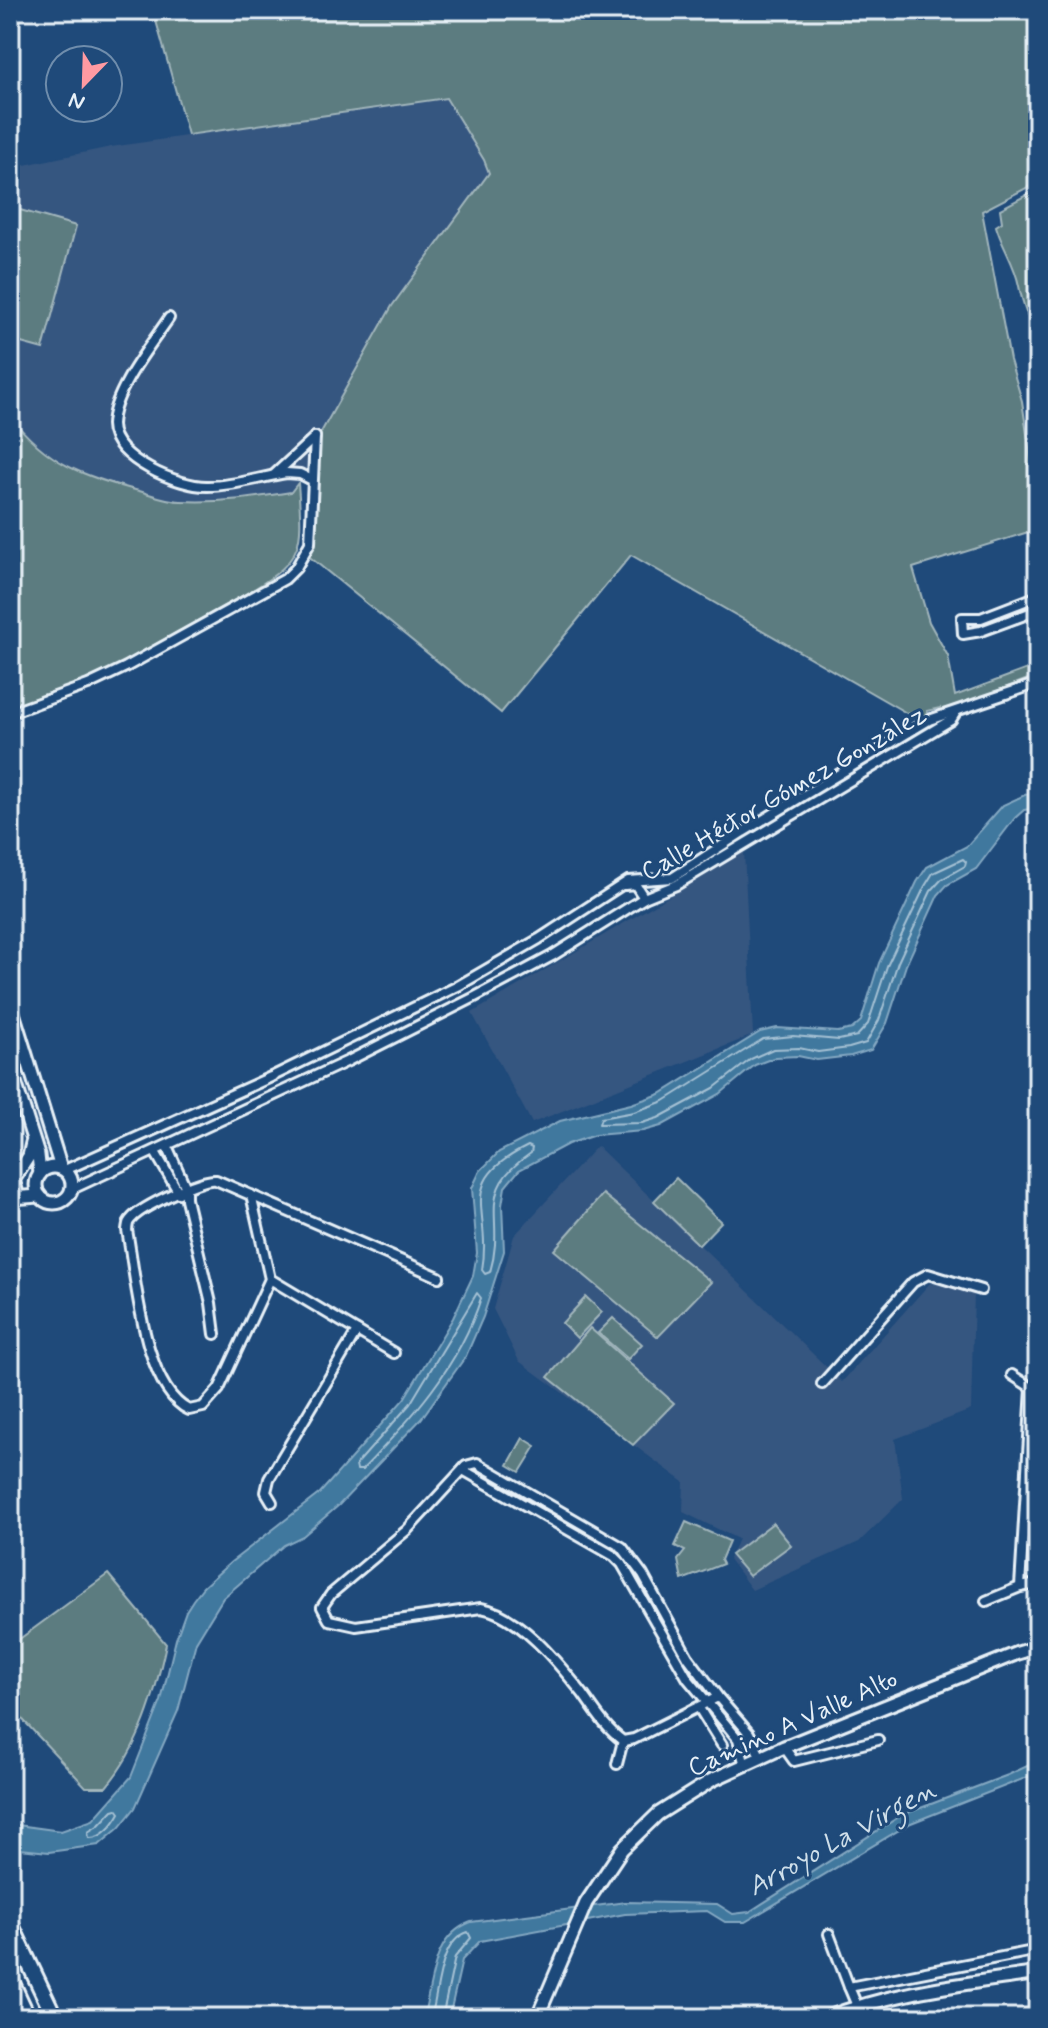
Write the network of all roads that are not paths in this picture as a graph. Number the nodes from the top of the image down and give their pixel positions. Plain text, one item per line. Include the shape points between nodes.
1 (169, 318) dead end
2 (275, 474) junction
3 (312, 480) junction
4 (1038, 596) edge
5 (1038, 610) edge
6 (1038, 683) edge
7 (956, 712) junction
8 (10, 713) edge
9 (884, 747) junction
10 (890, 757) junction
11 (674, 882) junction
12 (620, 887) junction
13 (644, 898) junction
14 (10, 1003) edge
15 (10, 1066) edge
16 (271, 1077) junction
17 (280, 1091) junction
18 (32, 1138) junction
19 (167, 1146) junction
20 (155, 1152) junction
21 (63, 1169) junction
22 (177, 1170) junction
23 (38, 1176) junction
24 (168, 1176) junction
25 (12, 1180) edge
26 (72, 1189) junction
27 (182, 1190) junction
28 (251, 1195) junction
29 (40, 1196) junction
30 (11, 1198) edge
31 (439, 1277) dead end
32 (270, 1279) junction
33 (981, 1290) dead end
34 (357, 1331) junction
35 (215, 1334) dead end
36 (394, 1353) dead end
37 (1012, 1375) dead end
38 (822, 1384) dead end
39 (1035, 1388) edge
40 (463, 1470) junction
41 (272, 1502) dead end
42 (551, 1507) junction
43 (545, 1517) junction
44 (622, 1547) junction
45 (614, 1556) junction
46 (1038, 1584) edge
47 (1020, 1587) junction
48 (986, 1601) dead end
49 (672, 1628) junction
50 (661, 1633) junction
51 (1038, 1647) edge
52 (718, 1697) junction
53 (709, 1704) junction
54 (699, 1708) junction
55 (749, 1733) junction
56 (738, 1739) junction
57 (878, 1740) dead end
58 (623, 1741) junction
59 (722, 1745) dead end
60 (784, 1747) junction
61 (761, 1758) junction
62 (617, 1764) dead end
63 (745, 1766) junction
64 (10, 1923) edge
65 (829, 1934) dead end
66 (1038, 1950) edge
67 (1038, 1973) edge
68 (10, 1979) edge
69 (849, 1987) junction
70 (857, 2006) junction
71 (28, 2018) edge
72 (55, 2018) edge
73 (537, 2018) edge
74 (826, 2018) edge

1 - 2 street via 119,400 112,423 122,449 149,468 205,487
2 - 3 street via 300,474
2 - 3 street via 315,437
3 - 8 street via 310,543 285,579 126,667
4 - 5 street via 981,618 962,618 963,634
6 - 7 street
7 - 9 street, Calle Héctor Gómez González via 929,720
7 - 10 street, Calle Héctor Gómez González
9 - 10 street
9 - 11 street, Calle Héctor Gómez González
10 - 11 street, Calle Héctor Gómez González
11 - 12 street, Calle Héctor Gómez González via 632,879
11 - 13 street, Calle Héctor Gómez González
12 - 13 street via 635,884
12 - 16 street, Calle Héctor Gómez González via 458,986
13 - 17 street, Calle Héctor Gómez González via 473,998
14 - 21 street
15 - 18 street
16 - 17 street
16 - 21 street, Calle Héctor Gómez González
17 - 19 street, Calle Héctor Gómez González
18 - 23 street
18 - 25 street via 29,1156
19 - 20 street, Calle Héctor Gómez González
19 - 22 street
20 - 24 street
20 - 26 street, Calle Héctor Gómez González
21 - 23 street via 49,1167
21 - 26 street
22 - 24 street
22 - 27 street
23 - 25 street
23 - 29 street
24 - 27 street
25 - 30 street via 16,1190
26 - 29 street via 57,1203
27 - 28 street via 210,1179
27 - 32 street via 132,1217 127,1230 145,1334 175,1403 196,1411 219,1389
27 - 35 street
28 - 31 street
28 - 32 street
29 - 30 street
32 - 34 street
33 - 38 street via 928,1274 921,1277
34 - 36 street
34 - 41 street via 269,1479 266,1492
37 - 39 street
39 - 47 street
40 - 42 street via 477,1463
40 - 43 street
40 - 58 street via 407,1530 325,1600 324,1615 337,1624 356,1626 481,1608 498,1612 571,1679
42 - 43 street
42 - 44 street
43 - 45 street
44 - 45 street
44 - 49 street
45 - 50 street
46 - 47 street
47 - 48 street
49 - 50 street
49 - 52 street
50 - 53 street
51 - 60 street, Camino A Valle Alto
52 - 53 street
52 - 55 street
53 - 54 street
53 - 56 street
54 - 58 street
54 - 59 street
55 - 56 street
55 - 61 street
56 - 63 street
57 - 60 street via 794,1761
58 - 62 street
60 - 61 street, Camino A Valle Alto
61 - 63 street, Camino A Valle Alto
63 - 73 street, Camino A Valle Alto via 697,1788 622,1849 585,1906
64 - 72 highway
65 - 69 street
66 - 69 street
67 - 70 street via 920,1990
68 - 71 highway
69 - 70 street
70 - 74 street

